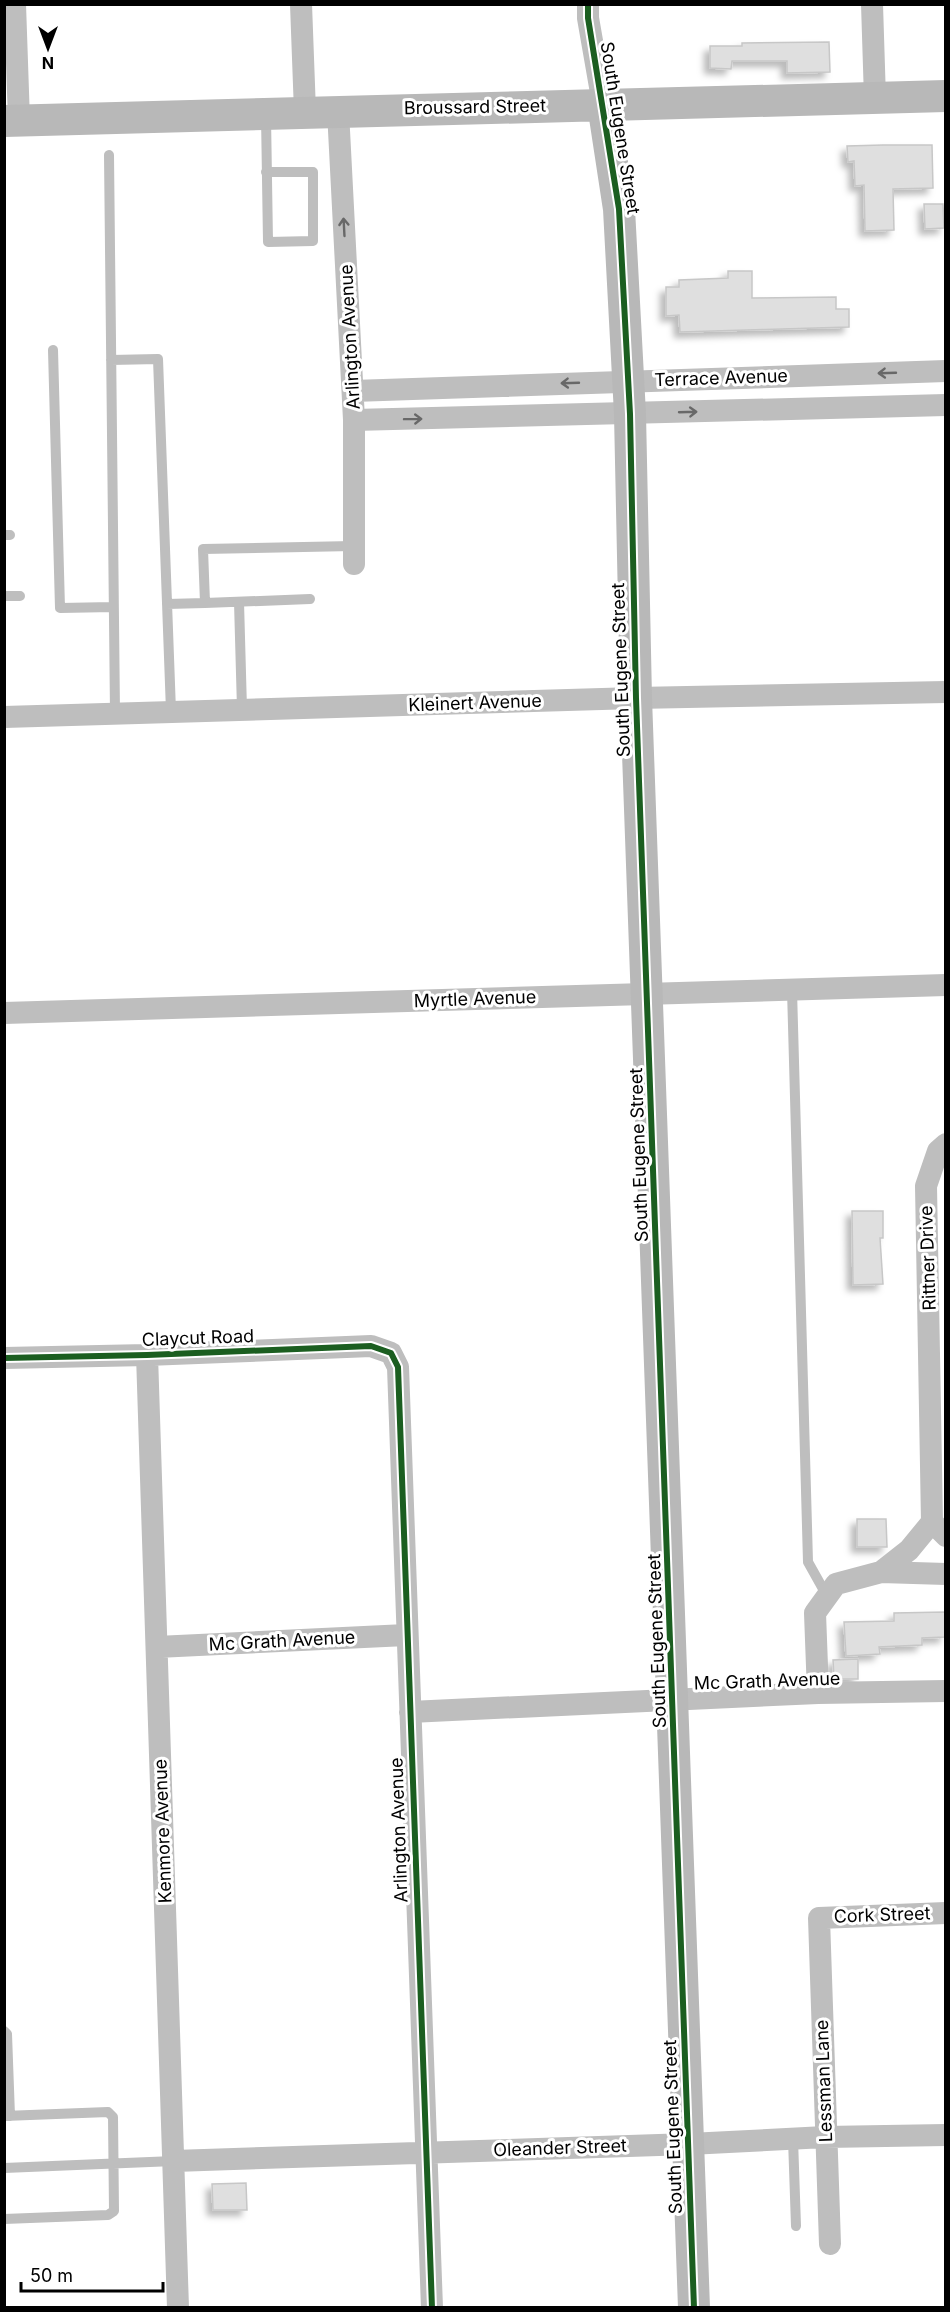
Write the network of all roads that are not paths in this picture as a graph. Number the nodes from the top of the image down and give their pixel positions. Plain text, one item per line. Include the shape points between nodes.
1 (15, 4) edge
2 (301, 4) edge
3 (588, 4) edge
4 (872, 4) edge
5 (945, 96) edge
6 (875, 99) junction
7 (603, 104) junction
8 (338, 111) junction
9 (305, 112) junction
10 (266, 113) junction
11 (12, 121) edge
12 (109, 155) dead end
13 (266, 172) junction
14 (53, 350) dead end
15 (111, 360) junction
16 (945, 371) edge
17 (628, 381) junction
18 (352, 391) junction
19 (945, 405) edge
20 (630, 414) junction
21 (354, 420) junction
22 (353, 555) joint
23 (4, 596) edge
24 (21, 596) dead end
25 (310, 599) dead end
26 (240, 602) junction
27 (205, 603) junction
28 (167, 604) junction
29 (113, 607) junction
30 (945, 692) edge
31 (636, 698) junction
32 (242, 709) junction
33 (171, 711) junction
34 (115, 713) junction
35 (4, 717) edge
36 (945, 986) edge
37 (792, 990) junction
38 (648, 994) junction
39 (4, 1013) edge
40 (945, 1144) edge
41 (391, 1353) joint
42 (147, 1355) junction
43 (4, 1358) edge
44 (938, 1370) edge
45 (939, 1529) edge
46 (881, 1572) junction
47 (945, 1574) edge
48 (827, 1596) junction
49 (406, 1635) junction
50 (157, 1647) junction
51 (945, 1691) edge
52 (818, 1693) junction
53 (674, 1700) junction
54 (410, 1712) junction
55 (945, 1913) edge
56 (819, 1918) joint
57 (4, 2031) edge
58 (7, 2116) edge
59 (945, 2135) edge
60 (825, 2137) junction
61 (793, 2139) junction
62 (689, 2144) junction
63 (425, 2152) junction
64 (174, 2161) junction
65 (114, 2163) junction
66 (4, 2168) edge
67 (4, 2219) edge
68 (796, 2226) dead end
69 (830, 2244) dead end
70 (178, 2307) edge
71 (432, 2307) edge
72 (694, 2307) edge

1 - 11 street
2 - 9 street
3 - 7 street, South Eugene Street
4 - 6 street
5 - 6 street, Broussard Street
6 - 7 street, Broussard Street
7 - 8 street, Broussard Street
7 - 17 street, South Eugene Street via 619,209
8 - 9 street, Broussard Street
18 -> 8 street, Arlington Avenue
9 - 10 street, Broussard Street
10 - 11 street, Broussard Street
10 - 13 lane
12 - 15 lane
13 - 13 lane via 268,242 313,241 313,172
14 - 29 lane via 60,608
15 - 28 lane via 158,360
15 - 29 lane
16 -> 17 street, Terrace Avenue
17 -> 18 street, Terrace Avenue
17 - 20 street, South Eugene Street
18 - 21 street, Arlington Avenue
20 -> 19 street, Terrace Avenue
21 -> 20 street, Terrace Avenue
20 - 31 street, South Eugene Street
21 - 22 street, Arlington Avenue
22 - 27 lane via 203,549
23 - 24 lane
25 - 26 lane
26 - 27 lane
26 - 32 lane
27 - 28 lane
28 - 33 lane
29 - 34 lane
30 - 31 street, Kleinert Avenue
31 - 32 street, Kleinert Avenue
31 - 38 street, South Eugene Street
32 - 33 street, Kleinert Avenue
33 - 34 street, Kleinert Avenue
34 - 35 street, Kleinert Avenue
36 - 37 street, Myrtle Avenue
37 - 38 street, Myrtle Avenue
37 - 48 lane via 808,1562
38 - 39 street, Myrtle Avenue
38 - 53 street, South Eugene Street
40 - 44 street, Rittner Drive via 938,1151 926,1186
41 - 42 street, Claycut Road via 371,1346
41 - 49 street, Arlington Avenue via 398,1367
42 - 43 street, Claycut Road
42 - 50 street, Kenmore Avenue
44 - 45 street, Rittner Drive
45 - 46 street, Rittner Drive
46 - 47 street, Rittner Drive
46 - 48 street, Rittner Drive via 836,1584
48 - 52 street, Rittner Drive via 814,1613
49 - 50 street, Mc Grath Avenue
49 - 54 street, Arlington Avenue
50 - 64 street, Kenmore Avenue
51 - 52 street, Mc Grath Avenue
52 - 53 street, Mc Grath Avenue
53 - 54 street, Mc Grath Avenue
53 - 62 street, South Eugene Street
54 - 63 street, Arlington Avenue
55 - 56 street, Cork Street
56 - 60 street, Lessman Lane
57 - 58 lane
58 - 65 lane via 108,2112 113,2117
59 - 60 street, Oleander Street
60 - 61 street, Oleander Street
60 - 69 street, Lessman Lane
61 - 62 street, Oleander Street
61 - 68 lane
62 - 63 street, Oleander Street
62 - 72 street, South Eugene Street
63 - 64 street, Oleander Street
63 - 71 street, Arlington Avenue
64 - 65 lane
64 - 70 street, Kenmore Avenue
65 - 66 lane
65 - 67 lane via 114,2211 108,2215

